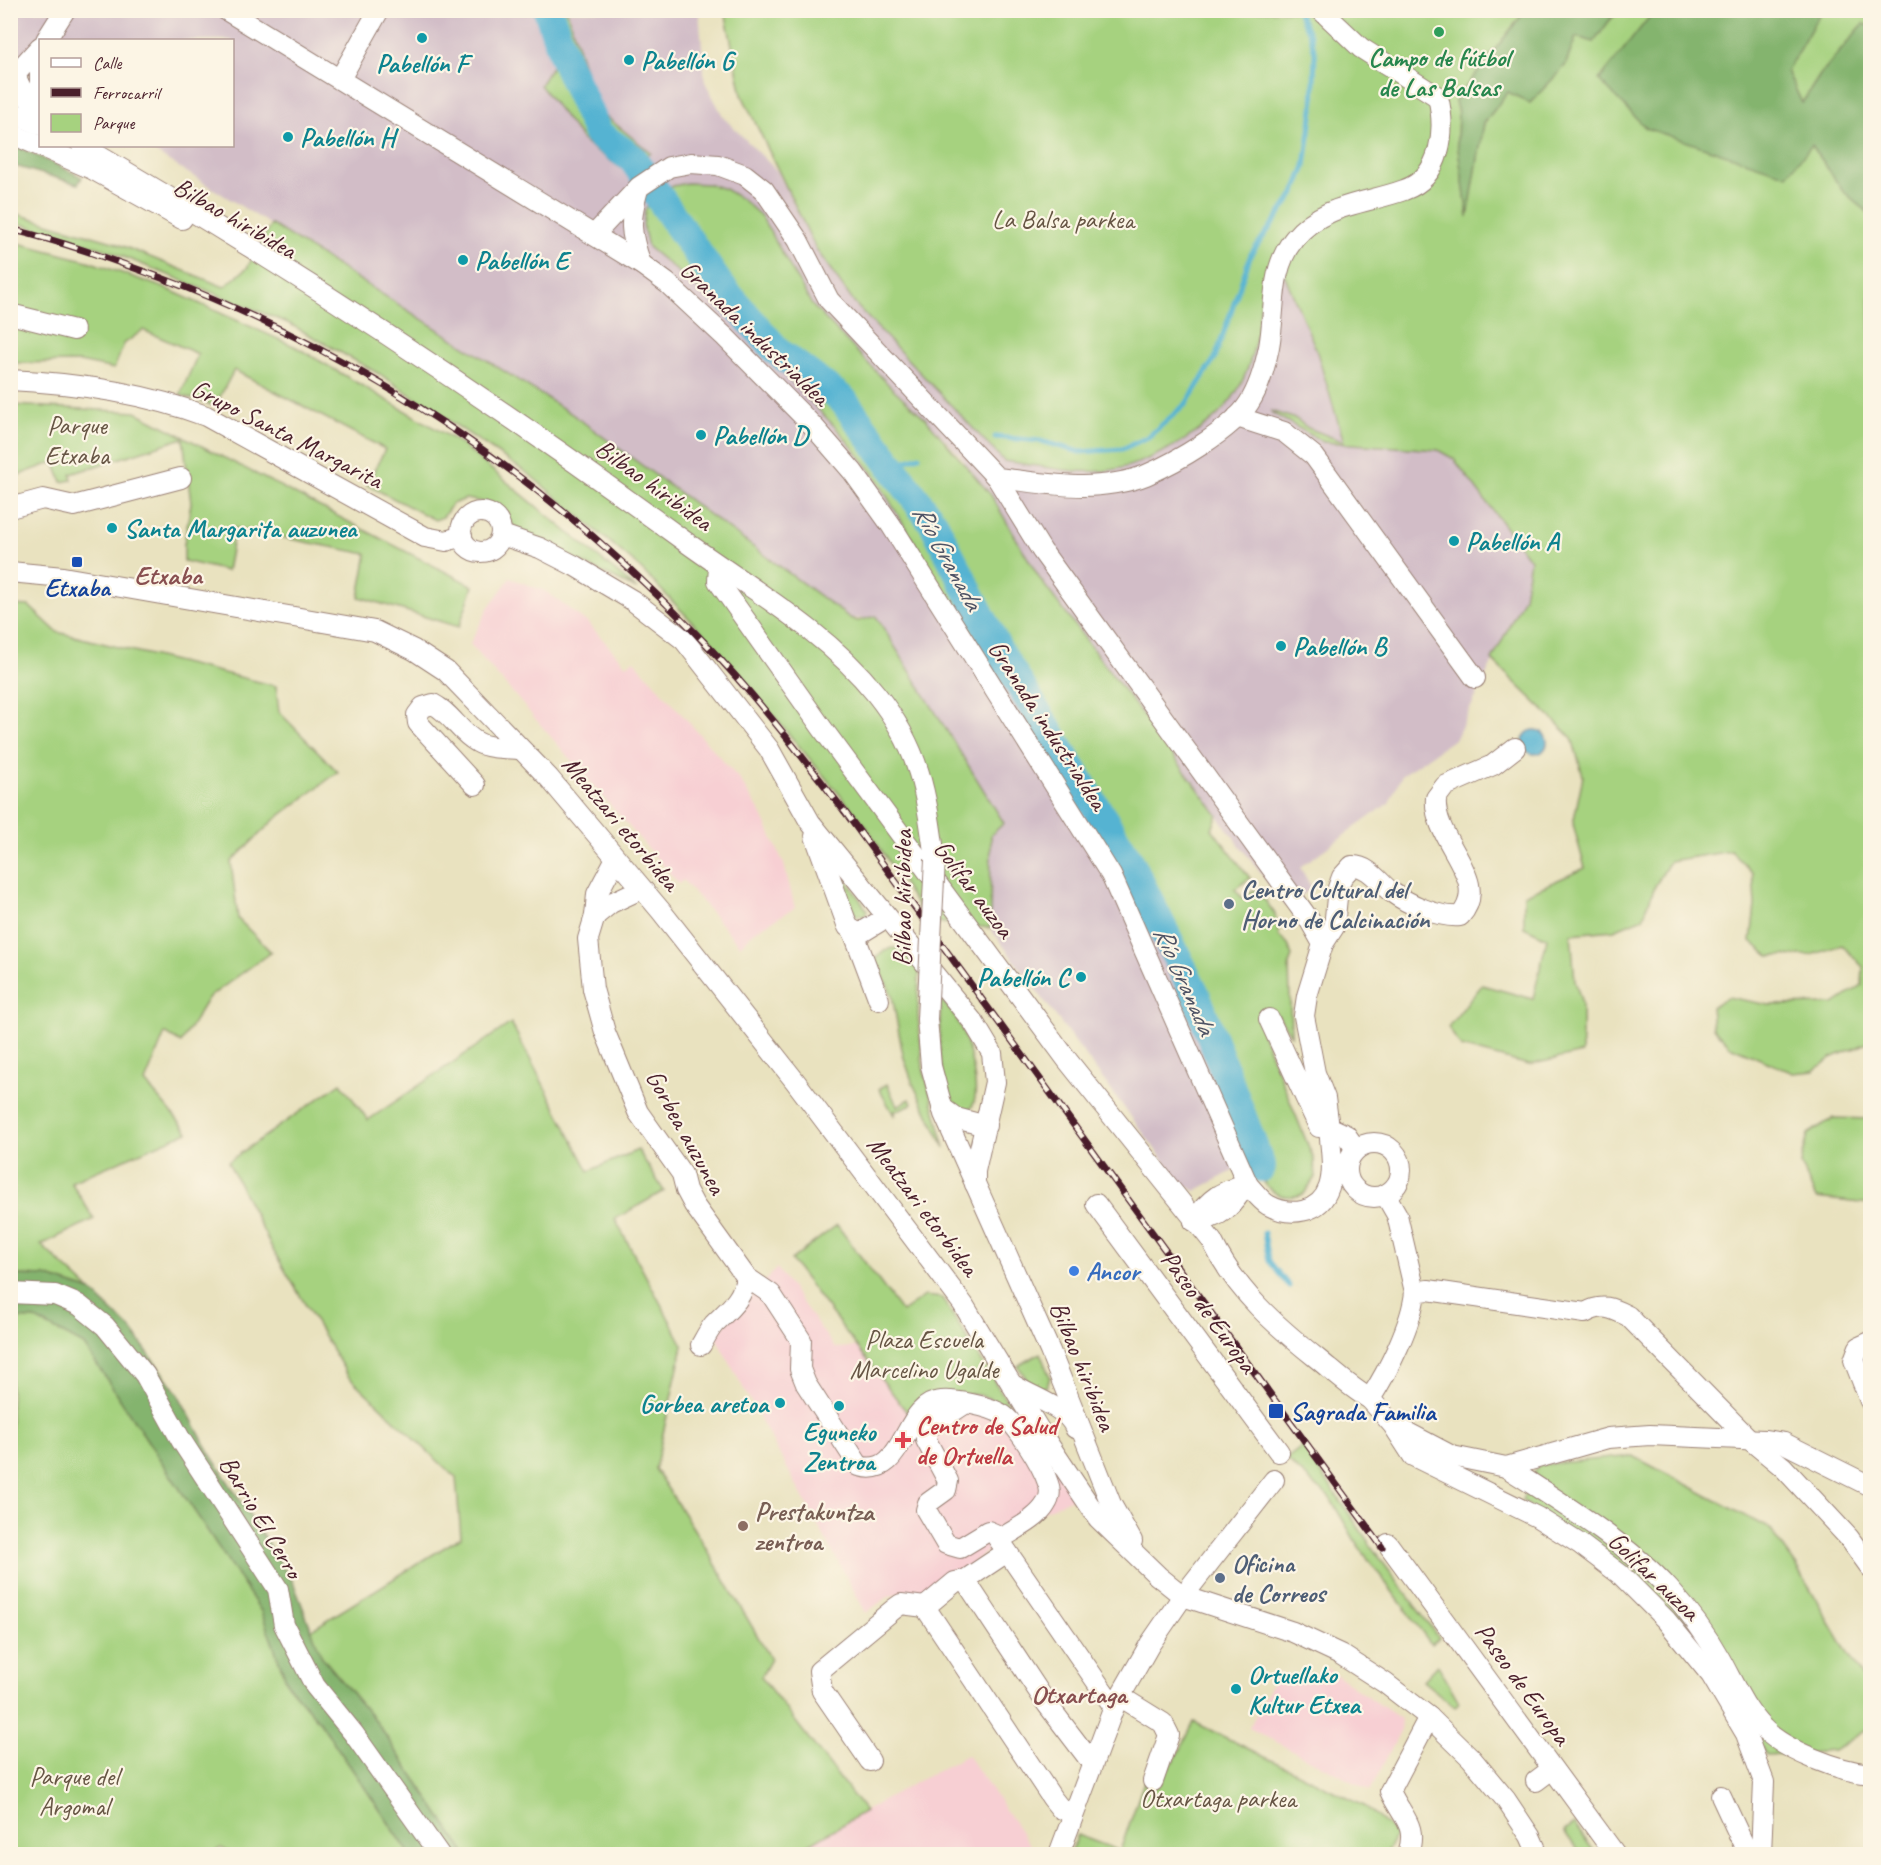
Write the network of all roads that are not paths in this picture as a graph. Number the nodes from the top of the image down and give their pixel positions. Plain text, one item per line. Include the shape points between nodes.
1 (65, 10) edge
2 (226, 10) edge
3 (379, 10) edge
4 (1321, 10) edge
5 (50, 37) edge
6 (39, 48) edge
7 (12, 74) edge
8 (340, 79) junction
9 (39, 109) edge
10 (10, 111) edge
11 (10, 124) edge
12 (39, 125) edge
13 (10, 133) edge
14 (39, 138) edge
15 (39, 146) edge
16 (42, 147) edge
17 (60, 147) edge
18 (84, 147) edge
19 (102, 147) edge
20 (92, 169) junction
21 (639, 187) junction
22 (200, 214) junction
23 (595, 234) junction
24 (641, 264) junction
25 (10, 314) edge
26 (74, 330) dead end
27 (396, 343) junction
28 (10, 380) edge
29 (1237, 417) junction
30 (181, 478) dead end
31 (998, 478) junction
32 (10, 508) edge
33 (501, 535) junction
34 (462, 536) junction
35 (719, 567) junction
36 (10, 572) edge
37 (1475, 678) dead end
38 (1515, 748) dead end
39 (519, 749) junction
40 (475, 785) dead end
41 (810, 822) junction
42 (615, 860) junction
43 (640, 889) junction
44 (595, 916) junction
45 (887, 917) junction
46 (853, 932) junction
47 (1323, 944) junction
48 (879, 1000) dead end
49 (1269, 1019) dead end
50 (942, 1108) junction
51 (986, 1126) junction
52 (1329, 1127) junction
53 (1356, 1149) junction
54 (1237, 1163) junction
55 (1160, 1178) junction
56 (1247, 1183) junction
57 (975, 1184) junction
58 (1385, 1194) junction
59 (1096, 1204) dead end
60 (1221, 1204) junction
61 (1274, 1207) junction
62 (1194, 1221) junction
63 (1212, 1241) junction
64 (746, 1277) junction
65 (1415, 1292) junction
66 (10, 1293) edge
67 (1870, 1342) edge
68 (701, 1345) dead end
69 (1060, 1381) junction
70 (1011, 1383) junction
71 (1035, 1399) junction
72 (1370, 1399) junction
73 (1870, 1401) edge
74 (963, 1405) junction
75 (1071, 1413) junction
76 (1393, 1425) junction
77 (1749, 1439) junction
78 (1036, 1442) junction
79 (1279, 1452) dead end
80 (1506, 1467) junction
81 (1274, 1480) dead end
82 (1870, 1486) edge
83 (1388, 1544) dead end
84 (1003, 1546) junction
85 (1143, 1559) junction
86 (1870, 1568) edge
87 (965, 1580) junction
88 (1183, 1596) junction
89 (926, 1607) junction
90 (1118, 1702) junction
91 (1429, 1717) junction
92 (870, 1761) dead end
93 (1092, 1763) junction
94 (1870, 1774) edge
95 (1154, 1781) dead end
96 (1721, 1796) dead end
97 (1073, 1814) junction
98 (1062, 1853) edge
99 (439, 1854) edge
100 (1408, 1854) edge
101 (1538, 1854) edge
102 (1615, 1854) edge
103 (1748, 1854) edge
104 (1761, 1854) edge

1 - 5 street
2 - 8 street, Granada industrialdea
3 - 8 street
4 - 29 street via 1361,48 1438,97 1442,113 1440,150 1425,176 1406,190 1357,202 1322,216 1295,237 1276,275 1269,347 1260,382
6 - 7 street
7 - 9 street
8 - 23 street, Granada industrialdea
10 - 12 street
11 - 14 street
13 - 15 street, Bilbao hiribidea
16 - 20 street, Bilbao hiribidea
17 - 20 street via 78,154
18 - 22 street, Bilbao hiribidea
19 - 22 street via 179,191
20 - 27 street, Bilbao hiribidea
21 - 23 street
21 - 24 street via 630,216 632,239
21 - 31 street via 669,167 691,163 718,165 745,175 764,190 798,240 829,300
22 - 27 street, Bilbao hiribidea
23 - 24 street, Granada industrialdea
24 - 54 street, Granada industrialdea via 725,336 814,427 891,525 1112,875
25 - 26 street
27 - 35 street, Bilbao hiribidea via 554,445
28 - 34 street, Grupo Santa Margarita via 80,386 179,406 206,416 425,537 446,541
29 - 31 street via 1175,460 1144,476 1085,486
29 - 37 street via 1284,432 1314,456
30 - 32 street via 74,506 43,499
31 - 47 street via 1042,551
33 - 34 street via 496,546 486,552 468,547
33 - 34 street via 499,522 482,512 465,521
33 - 41 street via 540,548 575,566 632,600 684,640 769,749
35 - 50 street, Bilbao hiribidea, bridge via 833,649 875,693 915,756 926,795 935,859 927,1019 931,1065
35 - 55 street, Golifar auzoa via 718,581 809,710 1068,1061
36 - 39 street, Meatzari etorbidea via 63,577 375,631 446,671
38 - 47 street via 1493,765 1445,786 1436,798 1439,824 1471,882 1470,900 1460,916 1428,911 1392,893 1365,868 1352,866 1342,877 1334,927
39 - 40 street via 474,741 441,708 433,704 423,707 417,715 418,723
39 - 42 street, Meatzari etorbidea via 549,778
41 - 45 street
41 - 46 street
42 - 43 street, Meatzari etorbidea
42 - 44 street, Gorbea auzunea via 597,894
43 - 44 street
43 - 70 street, Meatzari etorbidea via 795,1081 963,1304
44 - 64 street, Gorbea auzunea via 588,939 593,989 605,1032 638,1112 682,1174 694,1205
45 - 46 street via 865,932
45 - 51 street via 974,1023 992,1053 995,1082
46 - 48 street
47 - 52 street via 1304,1016
49 - 52 street via 1319,1126
50 - 51 street via 956,1118
50 - 57 street, Bilbao hiribidea
51 - 57 street
52 - 53 street via 1346,1135
52 - 61 street via 1329,1187 1320,1203 1306,1211 1289,1212
53 - 58 street via 1347,1169 1352,1186 1363,1195
53 - 58 street via 1381,1144 1398,1157 1400,1174 1393,1189
54 - 56 street, Granada industrialdea
54 - 60 street
55 - 60 street, Golifar auzoa via 1186,1198
55 - 62 street, Golifar auzoa
56 - 60 street
56 - 61 street, Granada industrialdea
57 - 69 street, Bilbao hiribidea
58 - 65 street via 1397,1215
59 - 79 street, Paseo de Europa
60 - 61 street, Golifar auzoa
60 - 62 street
60 - 63 street
62 - 63 street, Golifar auzoa
63 - 72 street, Golifar auzoa via 1249,1297 1277,1328
64 - 68 street via 744,1290 727,1314 712,1326
64 - 74 street, Gorbea auzunea via 771,1294 801,1340 800,1369 806,1384 859,1466 877,1467 890,1458 923,1408 940,1401
65 - 72 street via 1411,1312 1382,1382
65 - 77 street via 1428,1290 1585,1313 1597,1306 1609,1307 1628,1316
66 - 99 street, Barrio El Cerro via 55,1294 79,1305 105,1326 145,1375 181,1440 278,1589 284,1626 315,1686
67 - 73 street via 1859,1347 1854,1360
69 - 71 street via 1047,1396
69 - 75 street, Bilbao hiribidea
70 - 71 street
70 - 78 street, Meatzari etorbidea
71 - 75 street
72 - 76 street, Golifar auzoa
74 - 78 street via 984,1407 1003,1415
74 - 84 street via 926,1429 926,1440 948,1480 946,1490 928,1503 926,1510 946,1544 960,1548 988,1531
75 - 78 street via 1047,1426
75 - 85 street, Bilbao hiribidea via 1096,1485
76 - 80 street, Golifar auzoa via 1452,1456
76 - 104 street, Golifar auzoa via 1413,1456 1537,1516 1621,1575 1666,1620 1711,1675 1746,1734 1764,1782
77 - 80 street, Golifar auzoa via 1650,1435 1608,1438
77 - 82 street, Golifar auzoa via 1784,1443
77 - 86 street via 1783,1467 1849,1538
78 - 84 street via 1050,1494 1040,1512
78 - 85 street via 1098,1518
80 - 94 street, Golifar auzoa via 1598,1529 1668,1588 1706,1635 1764,1729 1792,1748 1851,1771
81 - 88 street
83 - 102 street, Paseo de Europa via 1544,1775
84 - 87 street
84 - 90 street
85 - 88 street
87 - 89 street via 955,1582
87 - 93 street via 1047,1704
88 - 90 street via 1150,1644
88 - 91 street via 1293,1632 1340,1654
89 - 92 street via 901,1604 819,1671 822,1691
89 - 97 street via 1052,1798 1060,1808
90 - 93 street
90 - 95 street via 1163,1722 1169,1735
91 - 100 street via 1390,1791 1398,1810 1410,1824 1413,1838
91 - 101 street via 1506,1800
93 - 97 street
96 - 103 street
97 - 98 street

